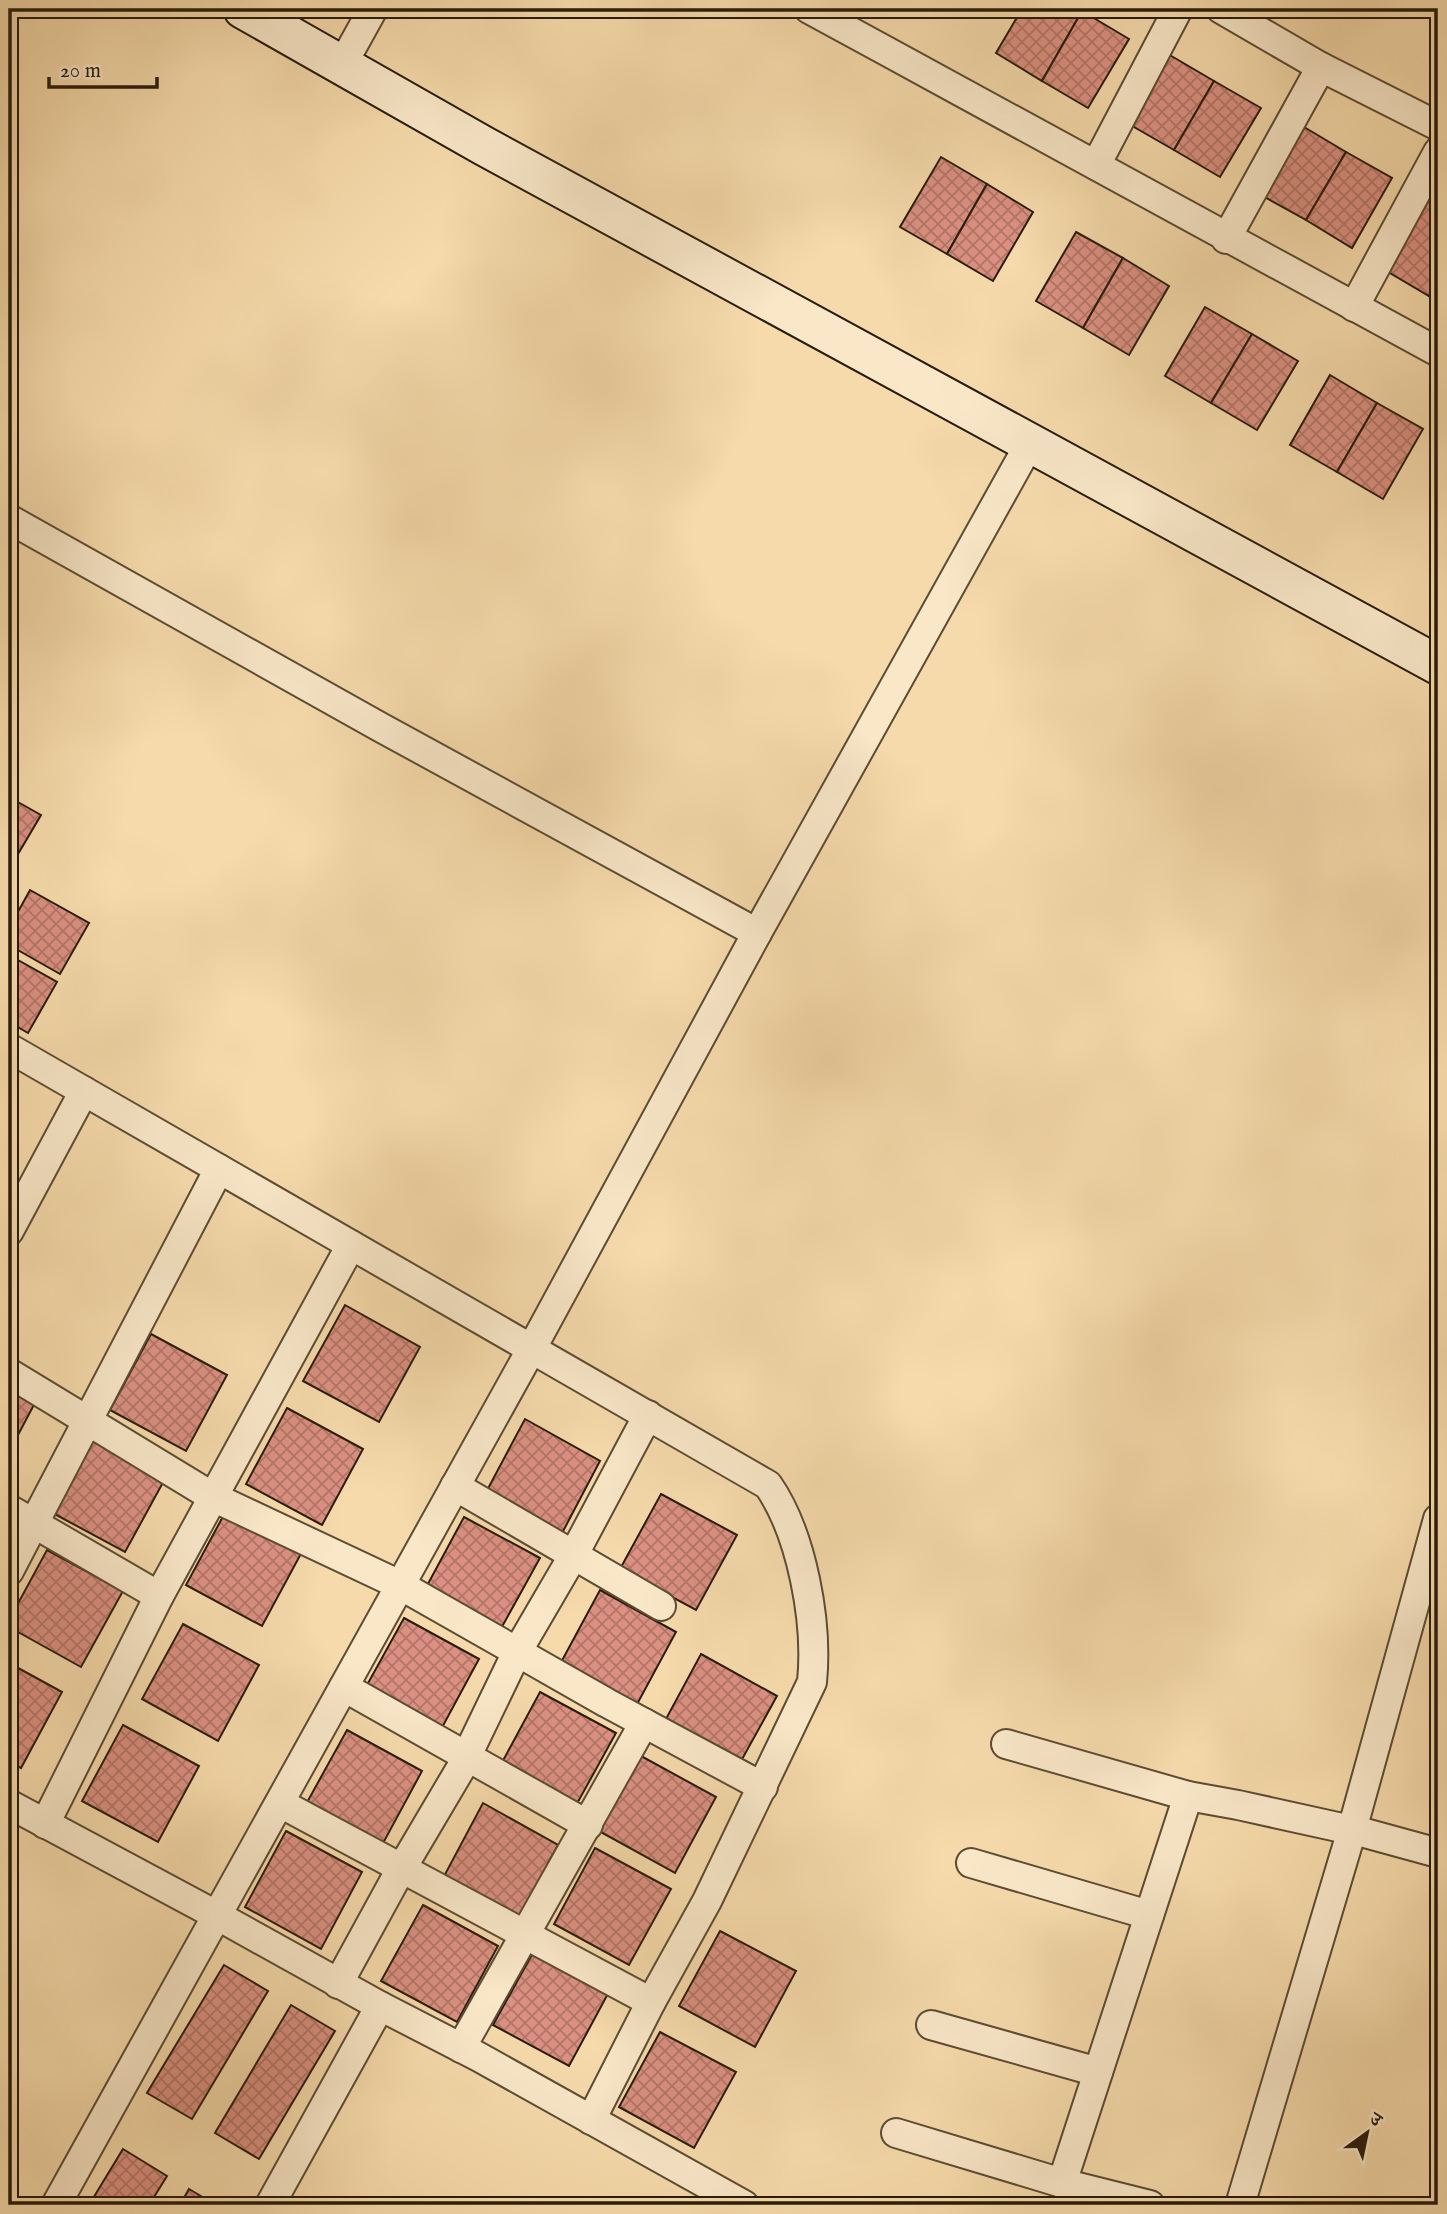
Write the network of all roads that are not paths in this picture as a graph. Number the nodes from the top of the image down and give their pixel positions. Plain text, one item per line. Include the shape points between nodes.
1 (243, 9) edge
2 (373, 9) edge
3 (810, 9) edge
4 (1178, 9) edge
5 (1221, 9) edge
6 (342, 65) junction
7 (1321, 67) junction
8 (1438, 126) edge
9 (1438, 152) edge
10 (1096, 165) junction
11 (1226, 239) junction
12 (1354, 307) junction
13 (1438, 352) edge
14 (1030, 443) junction
15 (9, 519) edge
16 (1438, 665) edge
17 (757, 933) junction
18 (9, 1048) edge
19 (84, 1091) junction
20 (219, 1168) junction
21 (9, 1231) edge
22 (351, 1245) junction
23 (532, 1348) junction
24 (9, 1373) edge
25 (648, 1415) junction
26 (87, 1421) junction
27 (455, 1486) junction
28 (214, 1497) junction
29 (9, 1509) edge
30 (1438, 1519) edge
31 (34, 1523) junction
32 (573, 1556) junction
33 (9, 1572) edge
34 (400, 1585) junction
35 (159, 1596) junction
36 (661, 1606) dead end
37 (517, 1652) junction
38 (344, 1688) junction
39 (644, 1723) junction
40 (1006, 1744) dead end
41 (466, 1756) junction
42 (763, 1787) junction
43 (1188, 1797) junction
44 (280, 1803) junction
45 (10, 1807) edge
46 (45, 1824) junction
47 (588, 1825) junction
48 (1352, 1830) junction
49 (1438, 1853) edge
50 (971, 1863) dead end
51 (402, 1868) junction
52 (1149, 1915) junction
53 (218, 1916) junction
54 (525, 1934) junction
55 (338, 1983) junction
56 (651, 2002) junction
57 (380, 2006) junction
58 (931, 2025) dead end
59 (461, 2048) junction
60 (1098, 2073) junction
61 (591, 2120) junction
62 (897, 2133) dead end
63 (1062, 2183) junction
64 (56, 2205) edge
65 (270, 2205) edge
66 (744, 2205) edge
67 (1150, 2205) edge
68 (1240, 2205) edge

1 - 6 main road
2 - 6 street
3 - 10 street
4 - 10 street
5 - 7 street
6 - 14 main road
7 - 8 street
7 - 11 street
9 - 12 street
10 - 11 street
11 - 12 street
12 - 13 street
14 - 16 main road
14 - 17 street
15 - 17 street
17 - 23 street
18 - 19 street
19 - 20 street
19 - 21 street
20 - 22 street
20 - 26 street
22 - 23 street
22 - 28 street
23 - 25 street
23 - 27 street
24 - 26 street
25 - 32 street
25 - 42 street via 768,1485 790,1525 801,1562 815,1657 812,1682
26 - 28 street
26 - 31 street
27 - 32 street
27 - 34 street
28 - 34 street
28 - 35 street
29 - 31 street
30 - 48 street
31 - 33 street
31 - 35 street
32 - 36 street
32 - 37 street
34 - 37 street
34 - 38 street
35 - 46 street
37 - 39 street
37 - 41 street
38 - 41 street
38 - 44 street
39 - 42 street
39 - 47 street
40 - 43 street
41 - 47 street
41 - 51 street
42 - 56 street
43 - 48 street
43 - 52 street
44 - 51 street
44 - 53 street
45 - 46 street
46 - 53 street
47 - 54 street
48 - 49 street
48 - 68 street
50 - 52 street
51 - 54 street
51 - 55 street
52 - 60 street
53 - 55 street
53 - 64 street
54 - 56 street
54 - 59 street
55 - 57 street
56 - 61 street
57 - 59 street
57 - 65 street
58 - 60 street
59 - 61 street
60 - 63 street
61 - 66 street
62 - 63 street
63 - 67 street

